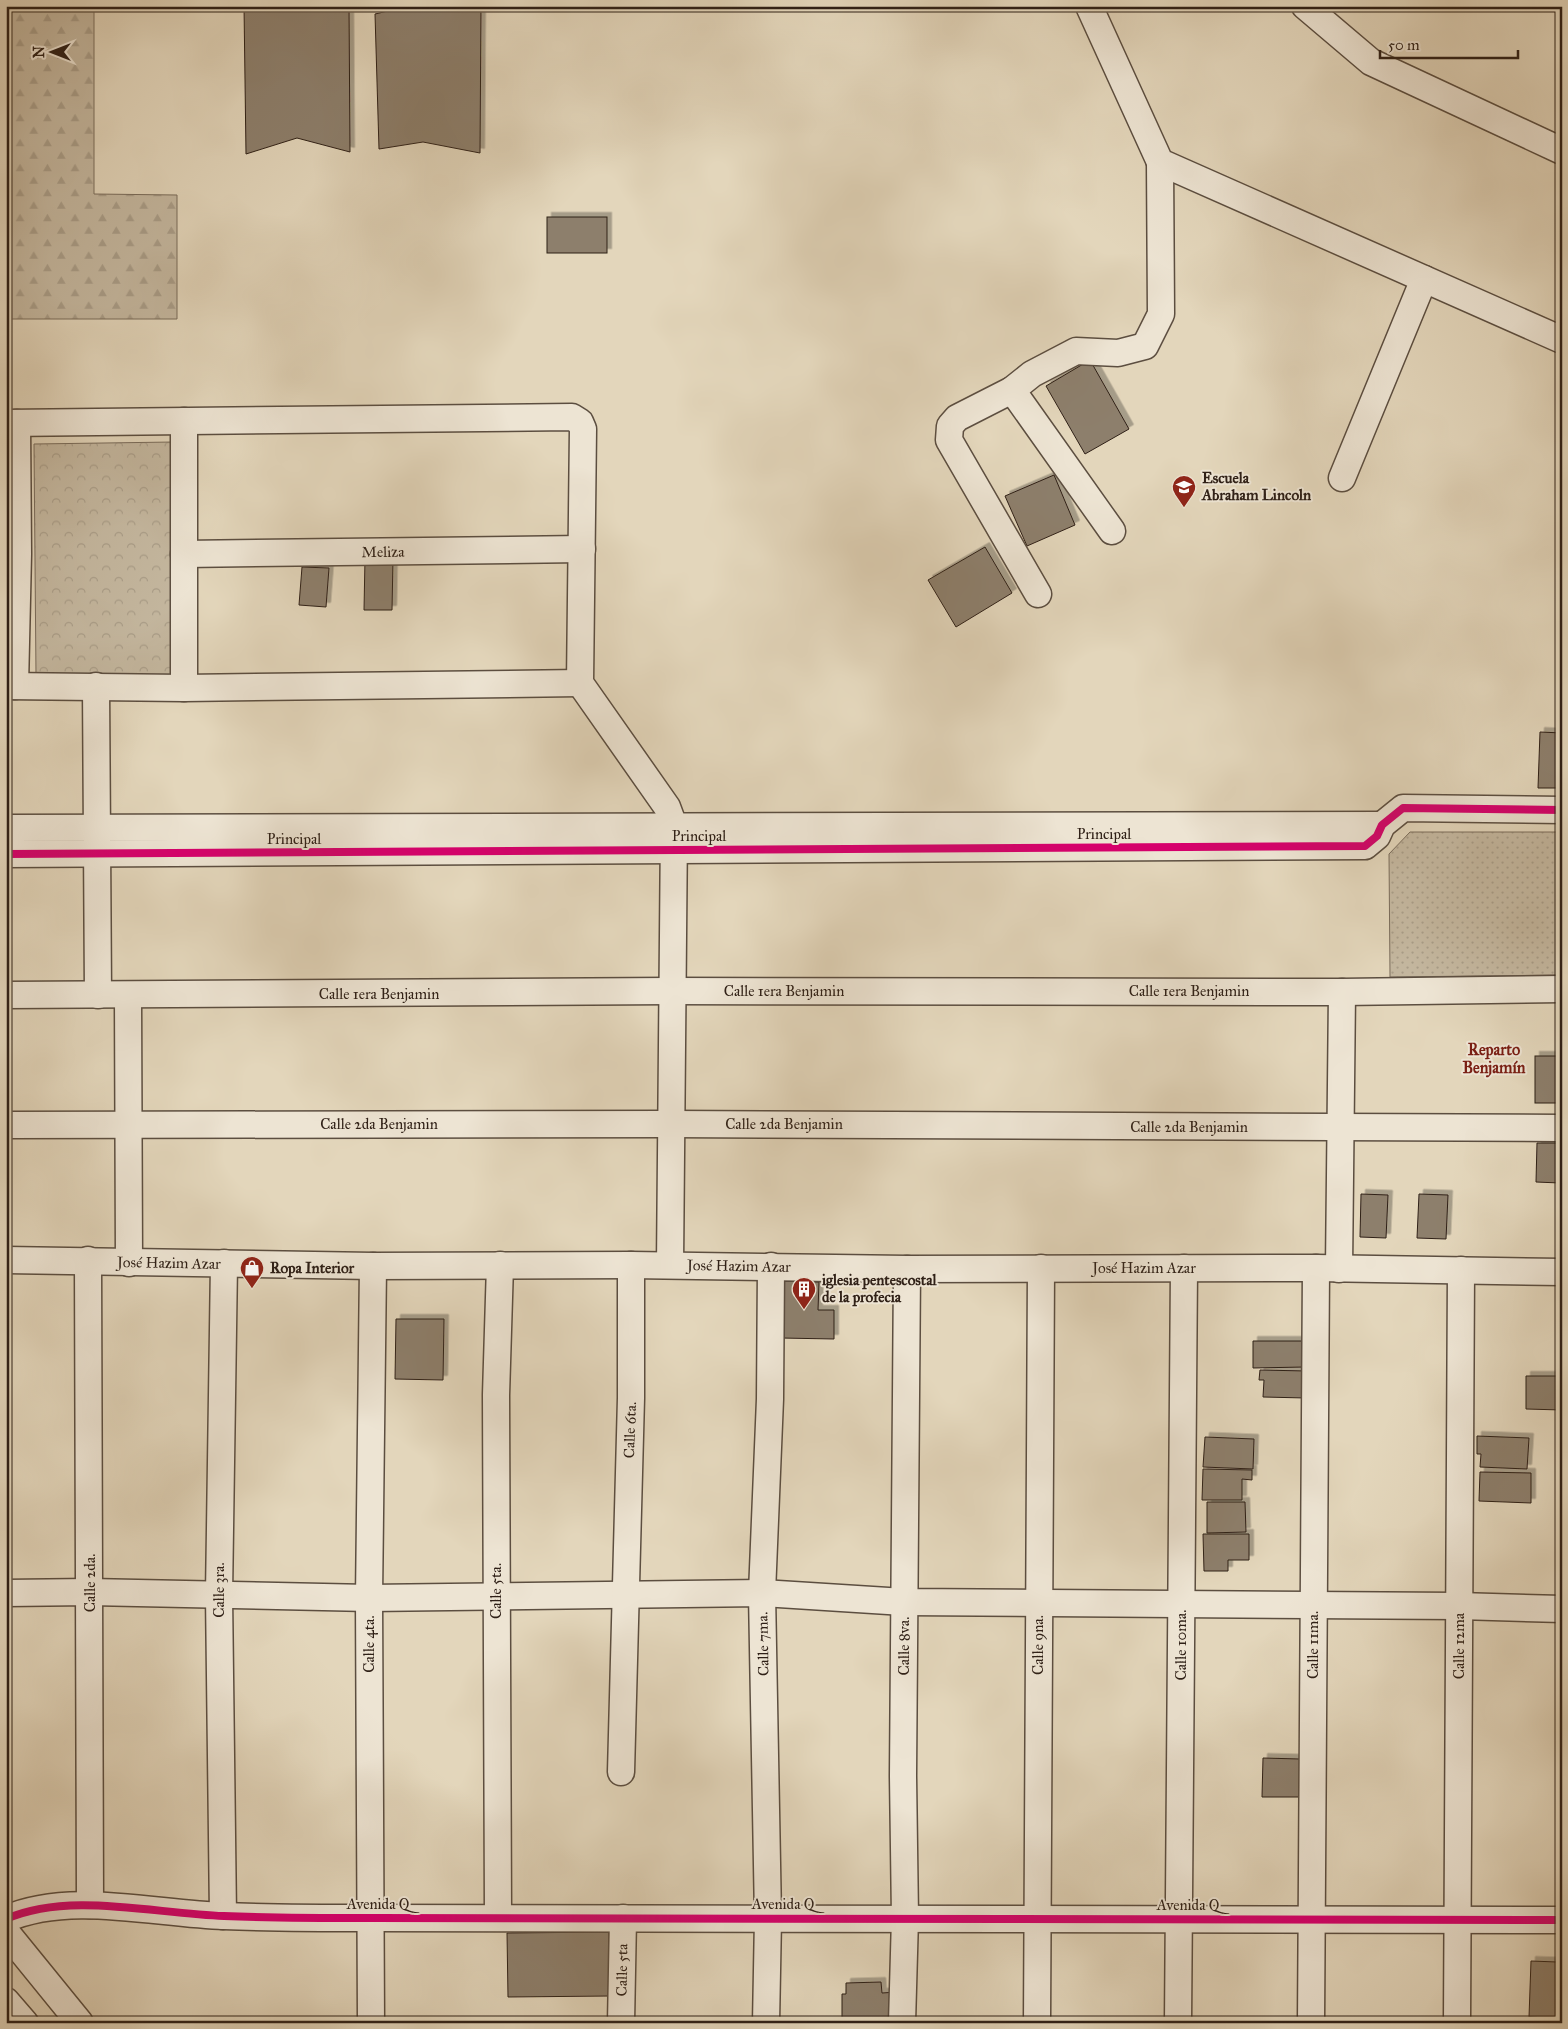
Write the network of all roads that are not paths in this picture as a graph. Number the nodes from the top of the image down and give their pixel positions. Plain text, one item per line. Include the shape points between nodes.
1 (1089, 6) edge
2 (1305, 6) edge
3 (1562, 151) edge
4 (1160, 162) junction
5 (1424, 279) junction
6 (1562, 340) edge
7 (1012, 390) junction
8 (184, 421) junction
9 (11, 423) edge
10 (1342, 478) dead end
11 (1112, 531) dead end
12 (582, 550) junction
13 (12, 554) edge
14 (184, 554) junction
15 (1038, 594) dead end
16 (580, 683) junction
17 (11, 686) edge
18 (96, 686) junction
19 (184, 688) junction
20 (1562, 810) edge
21 (97, 826) junction
22 (6, 828) edge
23 (673, 838) junction
24 (6, 854) edge
25 (97, 854) junction
26 (1562, 989) edge
27 (671, 991) junction
28 (1342, 992) junction
29 (6, 995) edge
30 (98, 995) junction
31 (128, 996) junction
32 (671, 1124) junction
33 (6, 1125) edge
34 (128, 1125) junction
35 (1341, 1128) junction
36 (1562, 1128) edge
37 (6, 1260) edge
38 (88, 1260) junction
39 (128, 1263) junction
40 (224, 1263) junction
41 (500, 1265) junction
42 (631, 1265) junction
43 (670, 1265) junction
44 (372, 1266) junction
45 (770, 1266) junction
46 (907, 1268) junction
47 (1041, 1268) junction
48 (1184, 1268) junction
49 (1327, 1268) junction
50 (1461, 1270) junction
51 (1562, 1272) edge
52 (6, 1592) edge
53 (90, 1592) junction
54 (762, 1593) junction
55 (625, 1594) junction
56 (219, 1595) junction
57 (496, 1596) junction
58 (369, 1598) junction
59 (904, 1602) junction
60 (1038, 1603) junction
61 (1181, 1604) junction
62 (1312, 1605) junction
63 (1459, 1606) junction
64 (1562, 1609) edge
65 (621, 1772) dead end
66 (90, 1905) junction
67 (223, 1916) junction
68 (498, 1917) junction
69 (372, 1918) junction
70 (623, 1918) junction
71 (768, 1918) junction
72 (904, 1918) junction
73 (6, 1919) edge
74 (1039, 1919) junction
75 (1181, 1919) junction
76 (1312, 1919) junction
77 (1459, 1920) junction
78 (1562, 1920) edge
79 (6, 1932) edge
80 (6, 2001) edge
81 (25, 2023) edge
82 (80, 2023) edge
83 (371, 2023) edge
84 (621, 2023) edge
85 (766, 2023) edge
86 (902, 2023) edge
87 (1037, 2023) edge
88 (1178, 2023) edge
89 (1310, 2023) edge
90 (1457, 2023) edge

1 - 4 street
2 - 3 street via 1371,62
4 - 5 street
4 - 7 street via 1161,314 1145,346 1118,353 1076,351 1032,374
5 - 6 street
5 - 10 street
7 - 11 street
7 - 15 street via 957,418 950,426 949,440
8 - 9 street
8 - 12 street via 572,417 584,428
8 - 14 street
9 - 13 street
12 - 14 street, Meliza
12 - 16 street
13 - 17 street
14 - 19 street
16 - 19 street
16 - 23 street via 668,807
17 - 18 street
18 - 19 street
18 - 21 street
20 - 23 street, Principal via 1403,808 1382,825
21 - 22 street, Principal
21 - 23 street, Principal
21 - 25 street
23 - 25 street, Principal
23 - 27 street
24 - 25 street, Principal
25 - 30 street
26 - 28 street, Calle 1era Benjamin
27 - 28 street, Calle 1era Benjamin
27 - 31 street, Calle 1era Benjamin
27 - 32 street
28 - 35 street, Calle 11ma.
29 - 30 street, Calle 1era Benjamin
30 - 31 street, Calle 1era Benjamin
31 - 34 street
32 - 34 street, Calle 2da Benjamin
32 - 35 street, Calle 2da Benjamin
32 - 43 street
33 - 34 street, Calle 2da Benjamin
34 - 39 street
35 - 36 street, Calle 2da Benjamin
35 - 49 street, Calle 11ma.
37 - 38 street, José Hazim Azar
38 - 39 street, José Hazim Azar
38 - 53 street, Calle 2da.
39 - 40 street, José Hazim Azar
40 - 44 street, José Hazim Azar
40 - 56 street, Calle 3ra.
41 - 42 street, José Hazim Azar
41 - 44 street, José Hazim Azar
41 - 57 street, Calle 5ta.
42 - 43 street, José Hazim Azar
42 - 55 street, Calle 6ta.
43 - 45 street, José Hazim Azar
44 - 58 street, Calle 4ta.
45 - 46 street, José Hazim Azar
45 - 54 street, Calle 7ma. via 770,1399
46 - 47 street, José Hazim Azar
46 - 59 street, Calle 8va.
47 - 48 street, José Hazim Azar
47 - 60 street, Calle 9na.
48 - 49 street, José Hazim Azar
48 - 61 street, Calle 10ma.
49 - 50 street, José Hazim Azar
49 - 62 street, Calle 11ma.
50 - 51 street, José Hazim Azar
50 - 63 street, Calle 12ma
52 - 53 street
53 - 56 street
53 - 66 street, Calle 2da.
54 - 55 street
54 - 59 street
54 - 71 street, Calle 7ma.
55 - 57 street
55 - 65 street, Calle 6ta.
56 - 58 street
56 - 67 street, Calle 3ra.
57 - 58 street
57 - 68 street, Calle 5ta.
58 - 69 street, Calle 4ta.
59 - 60 street
59 - 72 street, Calle 8va.
60 - 61 street
60 - 74 street, Calle 9na.
61 - 62 street
61 - 75 street, Calle 10ma.
62 - 63 street
62 - 76 street, Calle 11ma.
63 - 64 street
63 - 77 street, Calle 12ma
66 - 67 street, Avenida Q
66 - 73 street, Avenida Q via 24,1911
67 - 69 street, Avenida Q
68 - 69 street, Avenida Q
68 - 70 street, Avenida Q
69 - 83 street, Calle 4ta.
70 - 71 street, Avenida Q
70 - 84 street, Calle 5ta
71 - 72 street, Avenida Q
71 - 85 street, Calle 7ma.
72 - 74 street, Avenida Q
72 - 86 street, Calle 8va.
74 - 75 street, Avenida Q
74 - 87 street, Calle 9na.
75 - 76 street, Avenida Q
75 - 88 street, Calle 10ma.
76 - 77 street, Avenida Q
76 - 89 street, Calle 11ma.
77 - 78 street, Avenida Q
77 - 90 street, Calle 12ma
79 - 82 street
80 - 81 street

